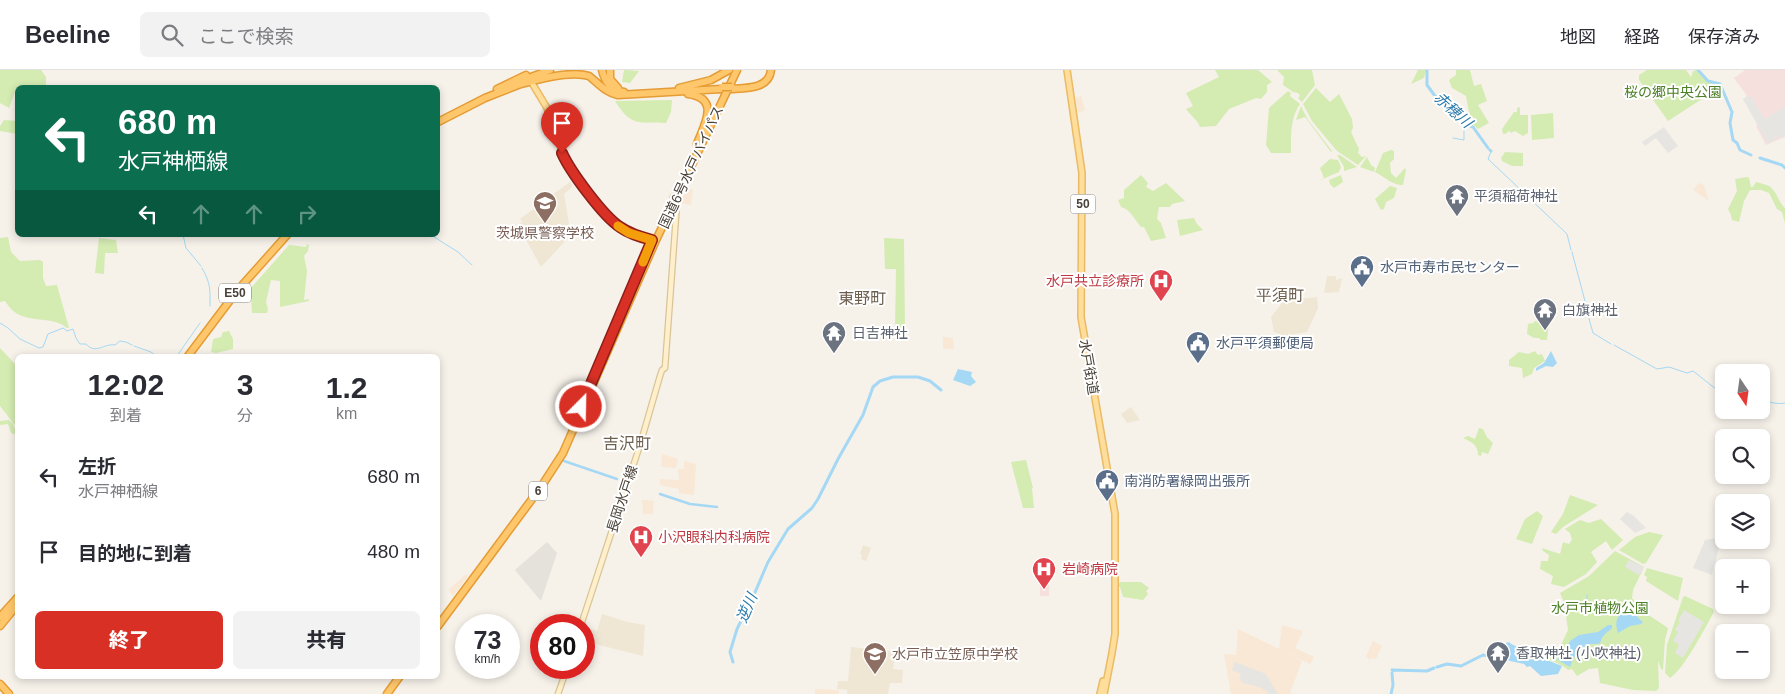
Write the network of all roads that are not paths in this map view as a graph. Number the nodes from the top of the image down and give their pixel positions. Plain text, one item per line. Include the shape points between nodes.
1 (537, 70) edge
2 (550, 70) edge
3 (560, 70) edge
4 (601, 70) edge
5 (610, 70) edge
6 (729, 70) edge
7 (736, 70) edge
8 (770, 70) edge
9 (1067, 70) edge
10 (532, 83) dead end
11 (514, 86) junction
12 (723, 90) junction
13 (675, 91) junction
14 (628, 93) junction
15 (484, 95) junction
16 (440, 120) edge
17 (440, 120) edge
18 (695, 150) junction
19 (674, 198) junction
20 (674, 209) junction
21 (281, 237) edge
22 (285, 237) edge
23 (654, 240) junction
24 (187, 354) edge
25 (188, 354) edge
26 (15, 599) edge
27 (15, 600) edge
28 (15, 606) edge
29 (15, 607) edge
30 (0, 613) edge
31 (585, 614) edge
32 (0, 617) edge
33 (440, 618) edge
34 (0, 622) edge
35 (440, 623) edge
36 (0, 626) edge
37 (396, 679) edge
38 (563, 679) edge
39 (0, 684) edge
40 (0, 689) edge
41 (7, 694) edge
42 (385, 694) edge
43 (558, 694) edge
44 (1102, 694) edge

1 - 15 highway
2 - 15 highway
3 - 11 highway
4 - 14 highway via 611,87
5 - 14 highway via 613,83
6 - 13 highway via 711,80
7 - 12 highway, 国道6号水戸バイパス
7 - 18 highway, 国道6号水戸バイパス / 6
8 - 12 highway, bridge via 766,79 758,84
9 - 44 main road, 水戸街道 / 50 via 1082,173 1081,317 1115,514 1114,642
10 - 23 main road via 547,108 565,159 593,198 620,227
11 - 14 highway via 552,74 576,71 589,76 609,93
11 - 17 highway
12 - 13 highway
12 - 19 highway, 国道6号水戸バイパス / 6
13 - 14 highway
13 - 18 highway via 699,96 708,106
15 - 16 highway
18 - 19 highway, 国道6号水戸バイパス / 6
19 - 20 highway, 国道6号水戸バイパス / 6
19 - 23 highway, 国道6号水戸バイパス / 6
20 - 23 highway, 国道6号水戸バイパス / 6
20 - 31 main road, 長岡水戸線 via 665,368
21 - 24 highway, E50 via 227,298
22 - 25 highway, E50
23 - 33 highway, 国道6号水戸バイパス / 6 via 564,446
23 - 35 highway, 国道6号水戸バイパス / 6 via 563,453
26 - 30 highway
27 - 32 highway
28 - 34 highway
29 - 36 highway
37 - 42 highway
38 - 43 main road
39 - 41 highway
40 - 41 highway

